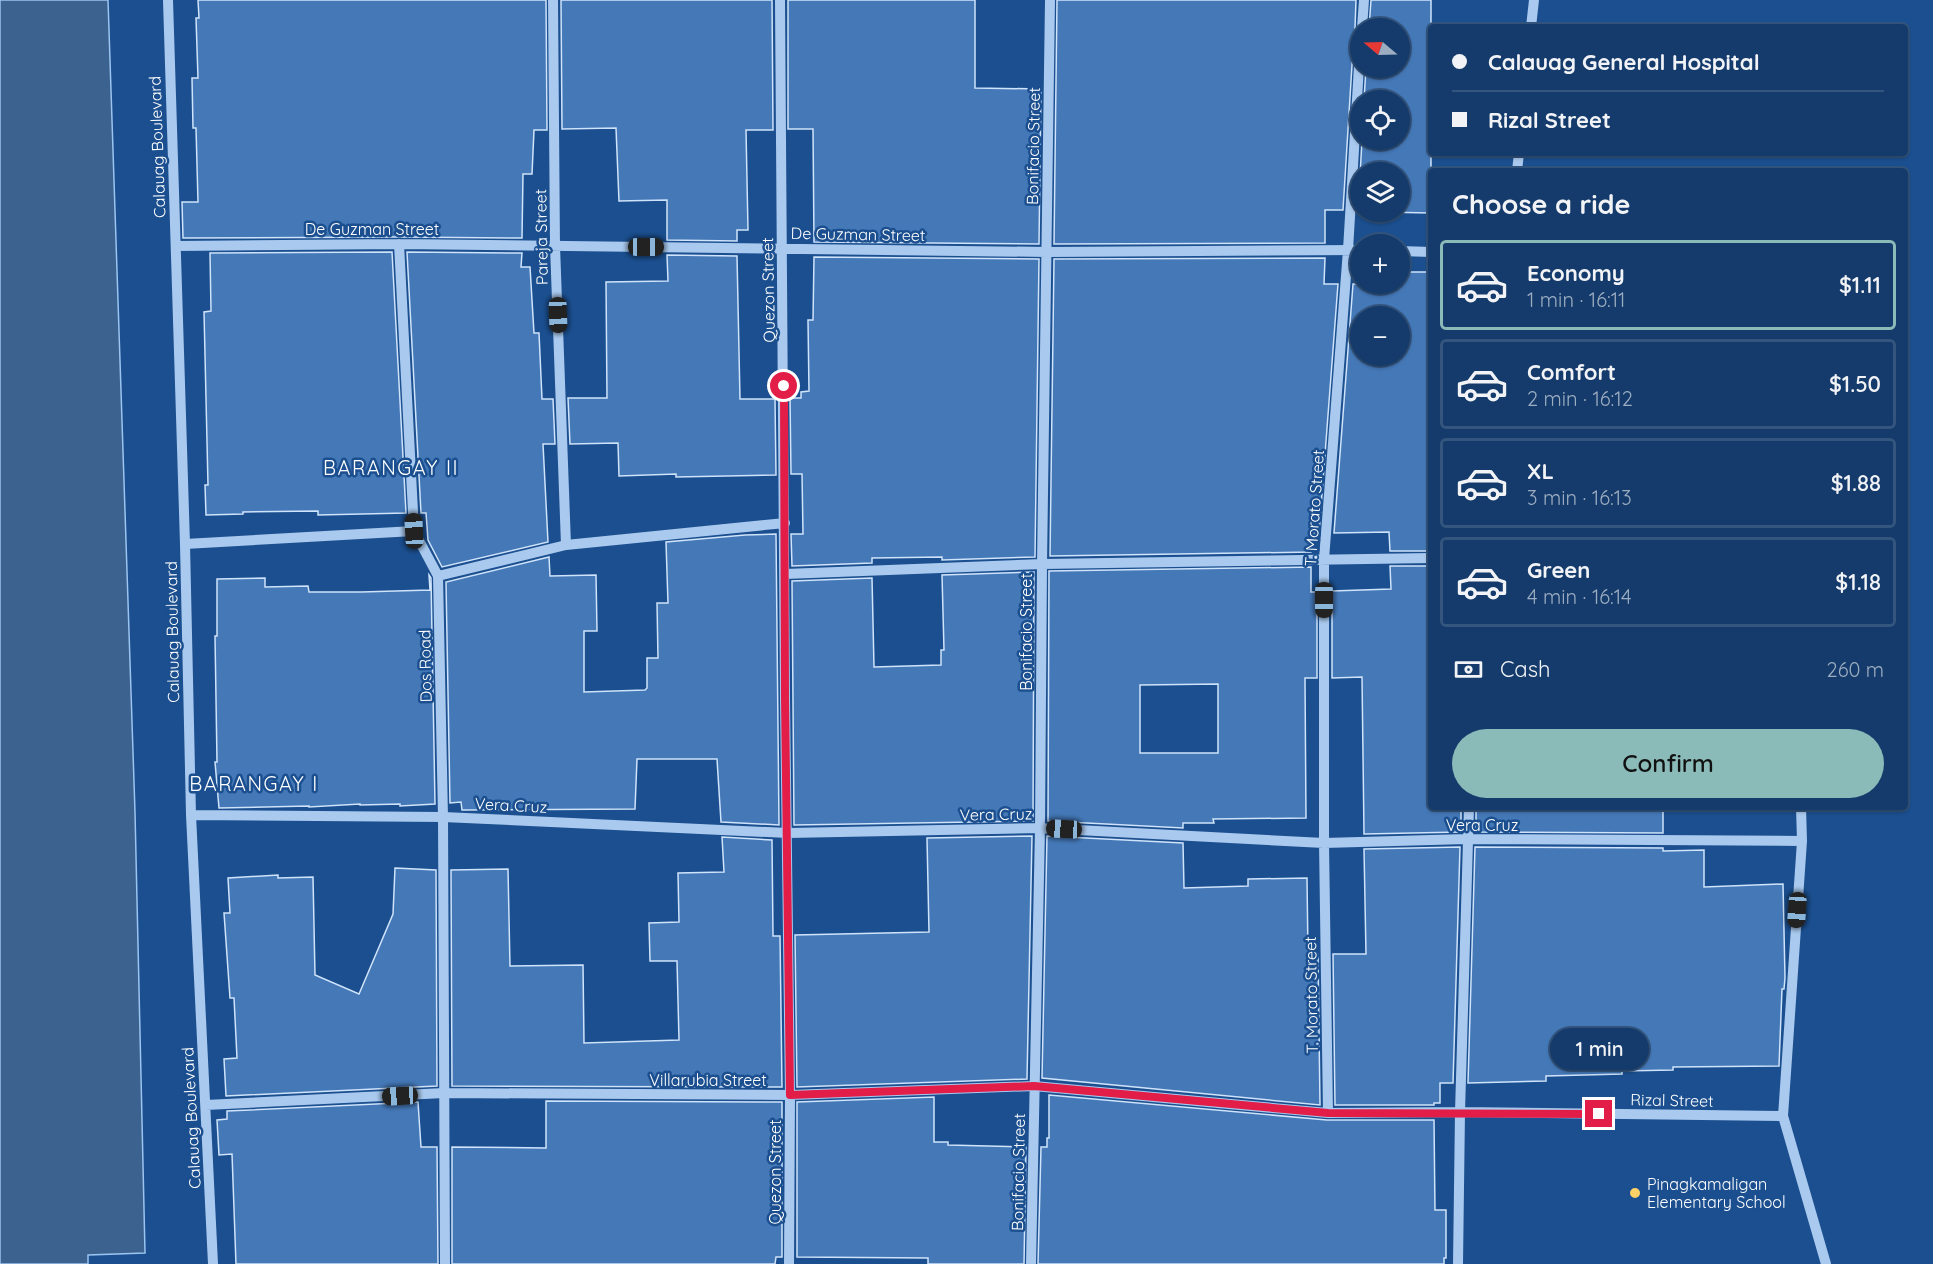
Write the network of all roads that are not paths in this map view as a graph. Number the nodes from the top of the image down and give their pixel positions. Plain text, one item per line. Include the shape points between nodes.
1 (168, 0) edge
2 (553, 0) edge
3 (780, 0) edge
4 (1050, 0) edge
5 (1364, 0) edge
6 (1534, 0) edge
7 (1363, 18) edge
8 (1531, 24) edge
9 (1358, 78) edge
10 (399, 244) junction
11 (176, 246) junction
12 (555, 246) junction
13 (782, 248) junction
14 (1348, 250) junction
15 (1410, 251) edge
16 (1047, 252) junction
17 (1428, 252) edge
18 (785, 523) junction
19 (414, 531) junction
20 (185, 544) junction
21 (566, 545) junction
22 (1428, 558) edge
23 (1324, 559) junction
24 (1041, 564) junction
25 (785, 574) junction
26 (438, 576) junction
27 (1469, 810) edge
28 (1802, 810) edge
29 (191, 815) junction
30 (443, 817) junction
31 (1040, 828) junction
32 (788, 833) junction
33 (1467, 839) junction
34 (1802, 841) junction
35 (1324, 843) junction
36 (1034, 1086) junction
37 (444, 1093) junction
38 (790, 1095) junction
39 (206, 1105) junction
40 (1460, 1112) junction
41 (1328, 1113) junction
42 (1783, 1116) junction
43 (213, 1264) edge
44 (445, 1264) edge
45 (789, 1264) edge
46 (1031, 1264) edge
47 (1458, 1264) edge
48 (1826, 1264) edge

1 - 11 street, Calauag Boulevard
2 - 12 street, Pareja Street
3 - 13 street, Quezon Street
4 - 16 street, Bonifacio Street
5 - 7 street
6 - 8 street
9 - 14 street, T. Morato Street
10 - 11 street, De Guzman Street
10 - 12 street, De Guzman Street
10 - 19 street, Dos Road
11 - 20 street, Calauag Boulevard
12 - 13 street, De Guzman Street
12 - 21 street, Pareja Street
13 - 16 street, De Guzman Street
13 - 18 street, Quezon Street
14 - 16 street, De Guzman Street
14 - 23 street, T. Morato Street
15 - 17 street
16 - 24 street, Bonifacio Street
18 - 21 street
18 - 25 street, Quezon Street
19 - 20 street
19 - 26 street, Dos Road
20 - 29 street, Calauag Boulevard
21 - 26 street
22 - 23 street
23 - 24 street
23 - 35 street, T. Morato Street
24 - 25 street
24 - 31 street, Bonifacio Street
25 - 32 street, Quezon Street
26 - 30 street, Dos Road
27 - 33 street
28 - 34 street
29 - 30 street, Vera Cruz
29 - 39 street, Calauag Boulevard
30 - 32 street, Vera Cruz
30 - 37 street, Dos Road
31 - 32 street, Vera Cruz
31 - 35 street, Vera Cruz
31 - 36 street, Bonifacio Street
32 - 38 street, Quezon Street
33 - 34 street, Vera Cruz
33 - 35 street, Vera Cruz
33 - 40 street
34 - 42 street
35 - 41 street, T. Morato Street
36 - 38 street, Villarubia Street
36 - 41 street, Villarubia Street
36 - 46 street, Bonifacio Street
37 - 38 street, Villarubia Street
37 - 39 street, Villarubia Street
37 - 44 street, Dos Road
38 - 45 street, Quezon Street
39 - 43 street, Calauag Boulevard
40 - 41 street, Villarubia Street
40 - 42 street, Rizal Street
40 - 47 street
42 - 48 street

